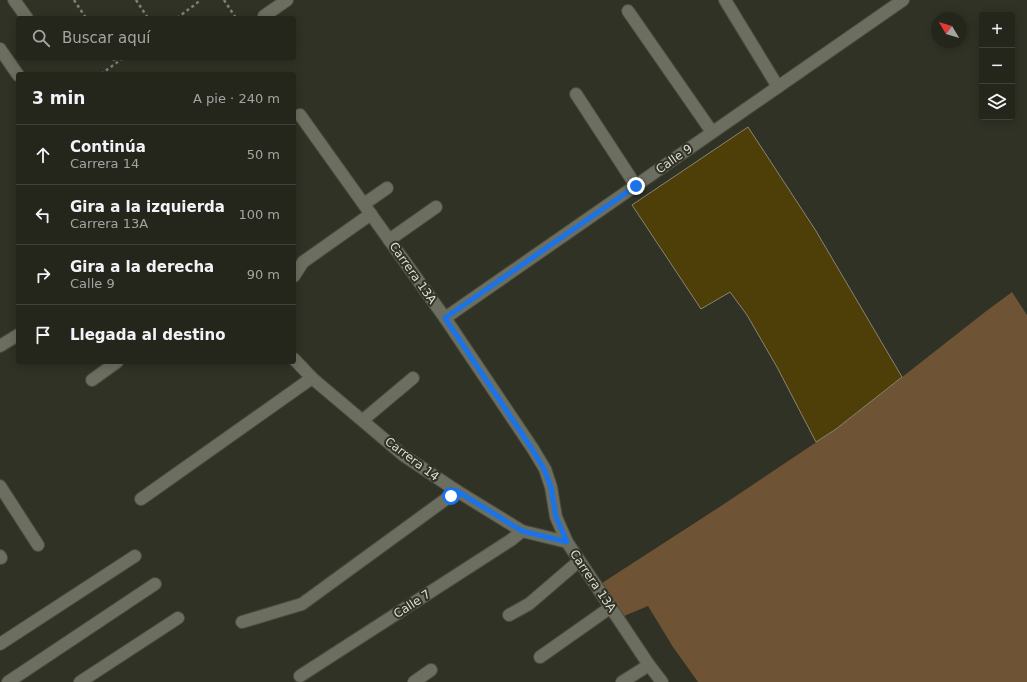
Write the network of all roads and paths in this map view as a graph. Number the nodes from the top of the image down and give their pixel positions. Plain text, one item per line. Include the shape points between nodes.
1 (14, 0) edge
2 (74, 0) edge
3 (136, 0) edge
4 (201, 0) edge
5 (224, 0) edge
6 (287, 0) edge
7 (725, 0) edge
8 (904, 0) edge
9 (628, 11) dead end
10 (26, 16) edge
11 (85, 16) edge
12 (147, 16) edge
13 (180, 16) edge
14 (235, 16) edge
15 (264, 16) dead end
16 (0, 49) edge
17 (114, 60) edge
18 (120, 60) edge
19 (116, 63) junction
20 (16, 72) edge
21 (104, 72) edge
22 (778, 87) junction
23 (576, 94) dead end
24 (300, 115) dead end
25 (712, 132) junction
26 (636, 186) junction
27 (387, 188) dead end
28 (436, 206) dead end
29 (367, 209) junction
30 (389, 240) junction
31 (296, 273) edge
32 (445, 318) junction
33 (16, 336) edge
34 (0, 346) edge
35 (296, 361) edge
36 (114, 364) edge
37 (312, 378) junction
38 (413, 378) dead end
39 (92, 380) dead end
40 (363, 420) junction
41 (0, 486) edge
42 (457, 491) junction
43 (141, 499) dead end
44 (522, 531) junction
45 (567, 542) junction
46 (38, 545) dead end
47 (135, 556) dead end
48 (579, 561) junction
49 (155, 584) dead end
50 (611, 607) junction
51 (509, 615) dead end
52 (178, 618) dead end
53 (242, 622) dead end
54 (0, 644) edge
55 (540, 657) dead end
56 (649, 665) junction
57 (431, 670) dead end
58 (300, 676) dead end
59 (8, 682) edge
60 (80, 682) edge
61 (414, 682) edge
62 (622, 682) edge
63 (662, 682) edge

1 - 10 street
2 - 11 path
3 - 12 path
4 - 13 path
5 - 14 path
6 - 15 street
7 - 22 street
8 - 22 street, Calle 9
9 - 25 street
16 - 20 street
17 - 19 path
18 - 19 path
19 - 21 path
22 - 25 street, Calle 9
23 - 26 street
24 - 29 street, Carrera 13A
25 - 26 street, Calle 9
26 - 32 street, Calle 9
27 - 29 street
28 - 30 street
29 - 30 street, Carrera 13A
29 - 31 street via 303,262
30 - 32 street, Carrera 13A
32 - 45 street, Carrera 13A via 544,469 551,487 556,517
33 - 34 street
35 - 37 street, Carrera 14
36 - 39 street
37 - 40 street, Carrera 14
37 - 43 street
38 - 40 street
40 - 42 street, Carrera 14 via 403,455
41 - 46 street
42 - 44 street, Carrera 14
42 - 53 street via 302,604
44 - 45 street, Carrera 14
44 - 58 street, Calle 7
45 - 48 street, Carrera 13A
47 - 54 street
48 - 50 street, Carrera 13A
48 - 51 street via 529,604
49 - 59 street
50 - 55 street
50 - 56 street, Carrera 13A
52 - 60 street
56 - 62 street
56 - 63 street, Carrera 13A
57 - 61 street

